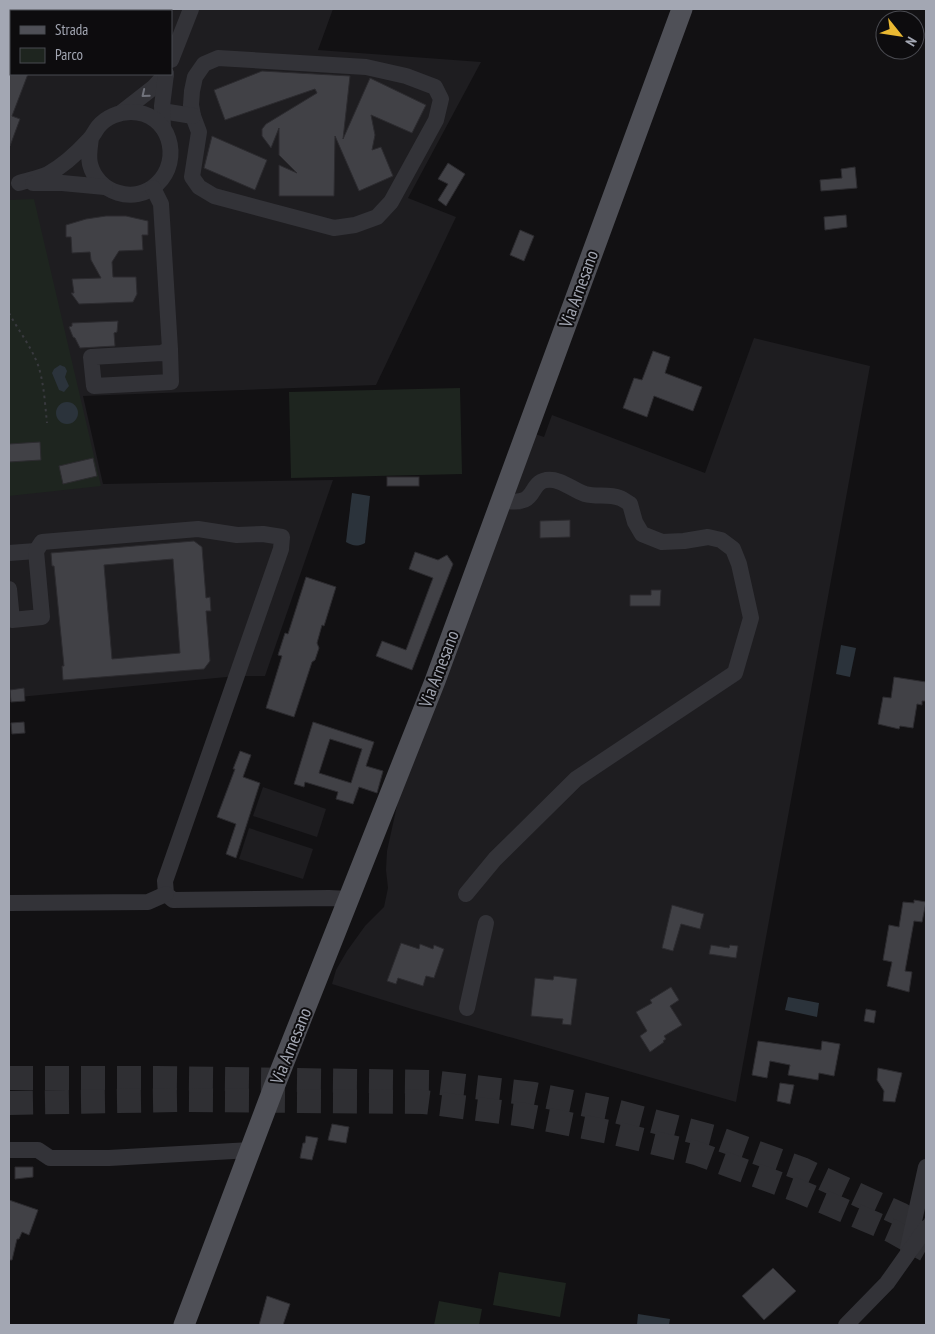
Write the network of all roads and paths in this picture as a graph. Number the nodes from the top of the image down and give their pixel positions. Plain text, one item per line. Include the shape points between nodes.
1 (191, 9) edge
2 (682, 9) edge
3 (172, 57) edge
4 (165, 75) edge
5 (166, 75) edge
6 (122, 112) junction
7 (193, 116) junction
8 (162, 120) junction
9 (92, 138) junction
10 (14, 183) edge
11 (105, 187) junction
12 (153, 188) junction
13 (9, 313) edge
14 (170, 349) junction
15 (48, 423) dead end
16 (502, 500) junction
17 (36, 551) junction
18 (9, 553) edge
19 (9, 589) edge
20 (166, 894) junction
21 (466, 894) dead end
22 (349, 899) junction
23 (9, 903) edge
24 (486, 923) dead end
25 (467, 1008) dead end
26 (9, 1150) edge
27 (251, 1150) junction
28 (926, 1167) edge
29 (926, 1228) edge
30 (907, 1255) junction
31 (184, 1325) edge
32 (846, 1325) edge

1 - 3 street
2 - 16 main road, Via Arnesano
4 -> 6 street
5 - 8 street
6 - 8 street via 145,114
6 - 9 street via 109,117
7 - 7 street via 199,132 192,178 199,187 214,196 334,228 377,217 391,202 436,120 441,100 435,86 366,67 218,58 204,64 196,77 191,105
7 - 8 street
8 - 12 street via 172,153 163,179
9 - 10 street via 49,174
9 - 11 street via 88,151 90,165
10 - 11 street
11 - 12 street via 129,195
12 - 14 street via 161,204
13 - 15 path via 38,366
14 - 14 street via 171,382 94,386 91,357 162,353
16 - 21 street via 523,501 544,481 556,480 585,494 619,498 630,504 642,534 662,542 721,540 733,549 739,564 751,618 735,673 576,779 495,859
16 - 22 main road, Via Arnesano
17 - 18 street
17 - 19 street via 42,617 12,620
17 - 20 street via 42,542 198,529 282,537 281,549 165,881
20 - 22 street via 173,900
20 - 23 street via 148,902
22 - 27 main road, Via Arnesano
24 - 25 street
26 - 27 street via 38,1150 50,1158 109,1158
27 - 31 main road, Via Arnesano
28 - 30 street
29 - 30 street
30 - 32 street via 887,1283

